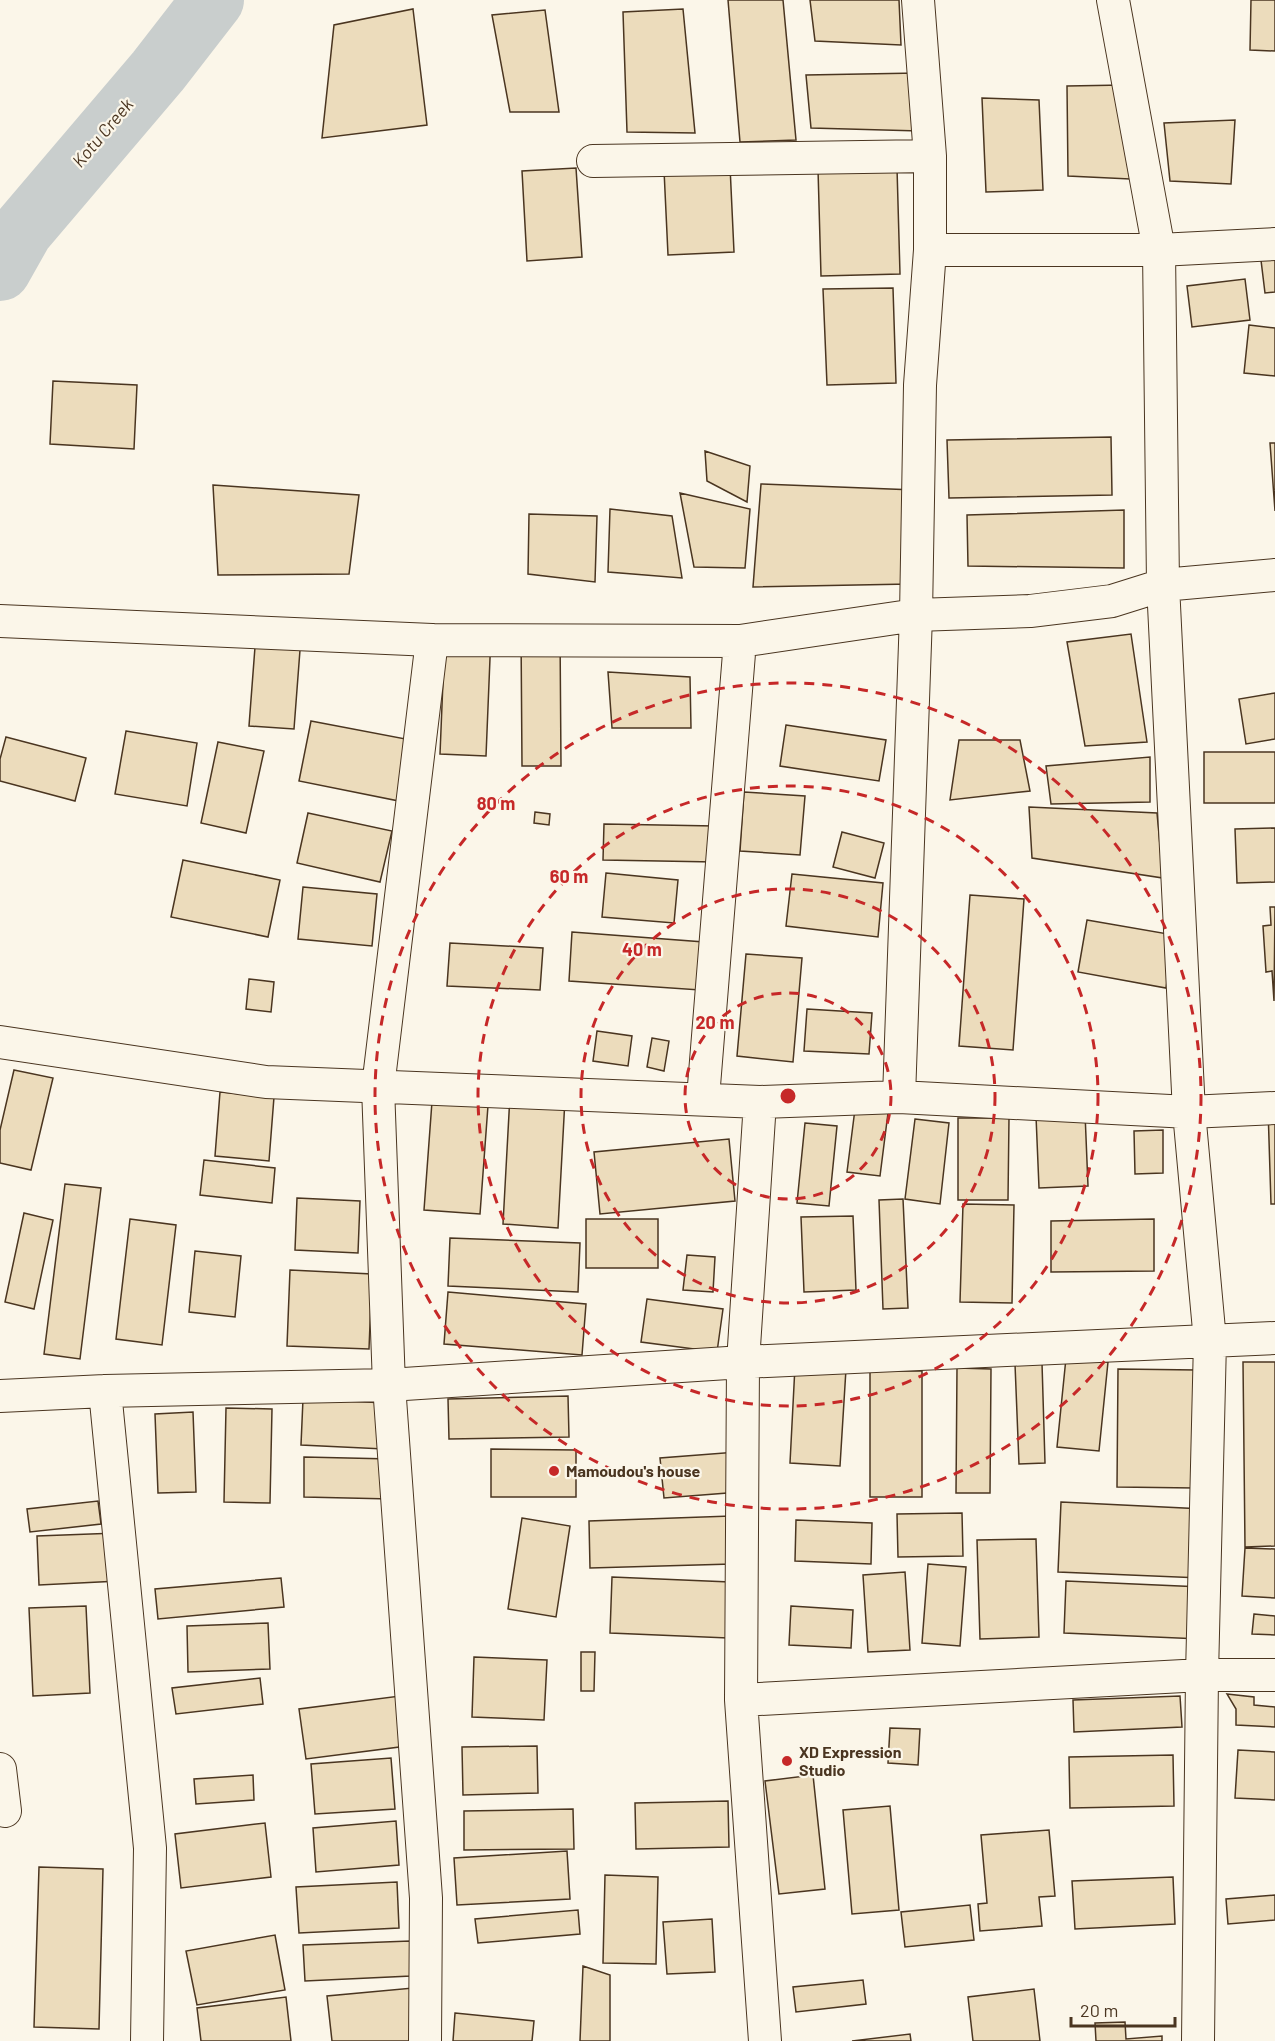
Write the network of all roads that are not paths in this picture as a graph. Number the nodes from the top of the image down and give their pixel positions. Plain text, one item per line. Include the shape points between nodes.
1 (918, 0) edge
2 (1113, 0) edge
3 (930, 156) junction
4 (593, 161) dead end
5 (1275, 244) edge
6 (930, 250) junction
7 (1159, 250) junction
8 (1275, 575) edge
9 (1163, 585) junction
10 (916, 615) junction
11 (0, 621) edge
12 (432, 640) junction
13 (740, 641) junction
14 (0, 1042) edge
15 (378, 1087) junction
16 (899, 1097) junction
17 (703, 1098) junction
18 (760, 1102) junction
19 (1275, 1108) edge
20 (1189, 1112) junction
21 (1275, 1338) edge
22 (1210, 1341) junction
23 (743, 1362) junction
24 (389, 1384) junction
25 (105, 1391) junction
26 (0, 1396) edge
27 (1202, 1675) junction
28 (1275, 1675) edge
29 (741, 1700) junction
30 (0, 1769) edge
31 (5, 1811) dead end
32 (147, 2041) edge
33 (425, 2041) edge
34 (765, 2041) edge
35 (1198, 2041) edge

1 - 3 street
2 - 7 street
3 - 4 street
3 - 6 street
5 - 7 street
6 - 7 street
6 - 10 street via 920,385
7 - 9 street
8 - 9 street
9 - 10 street via 1112,601 1030,611
9 - 20 street
10 - 13 street
10 - 16 street
11 - 12 street
12 - 13 street
12 - 15 street
13 - 17 street
14 - 15 street via 266,1082
15 - 17 street
15 - 24 street
16 - 18 street
16 - 20 street
17 - 18 street
18 - 23 street
19 - 20 street
20 - 22 street
21 - 22 street
22 - 23 street
22 - 27 street
23 - 24 street
23 - 29 street
24 - 25 street
24 - 33 street via 426,1898
25 - 26 street
25 - 32 street via 150,1848
27 - 28 street
27 - 29 street
27 - 35 street
29 - 34 street
30 - 31 street

